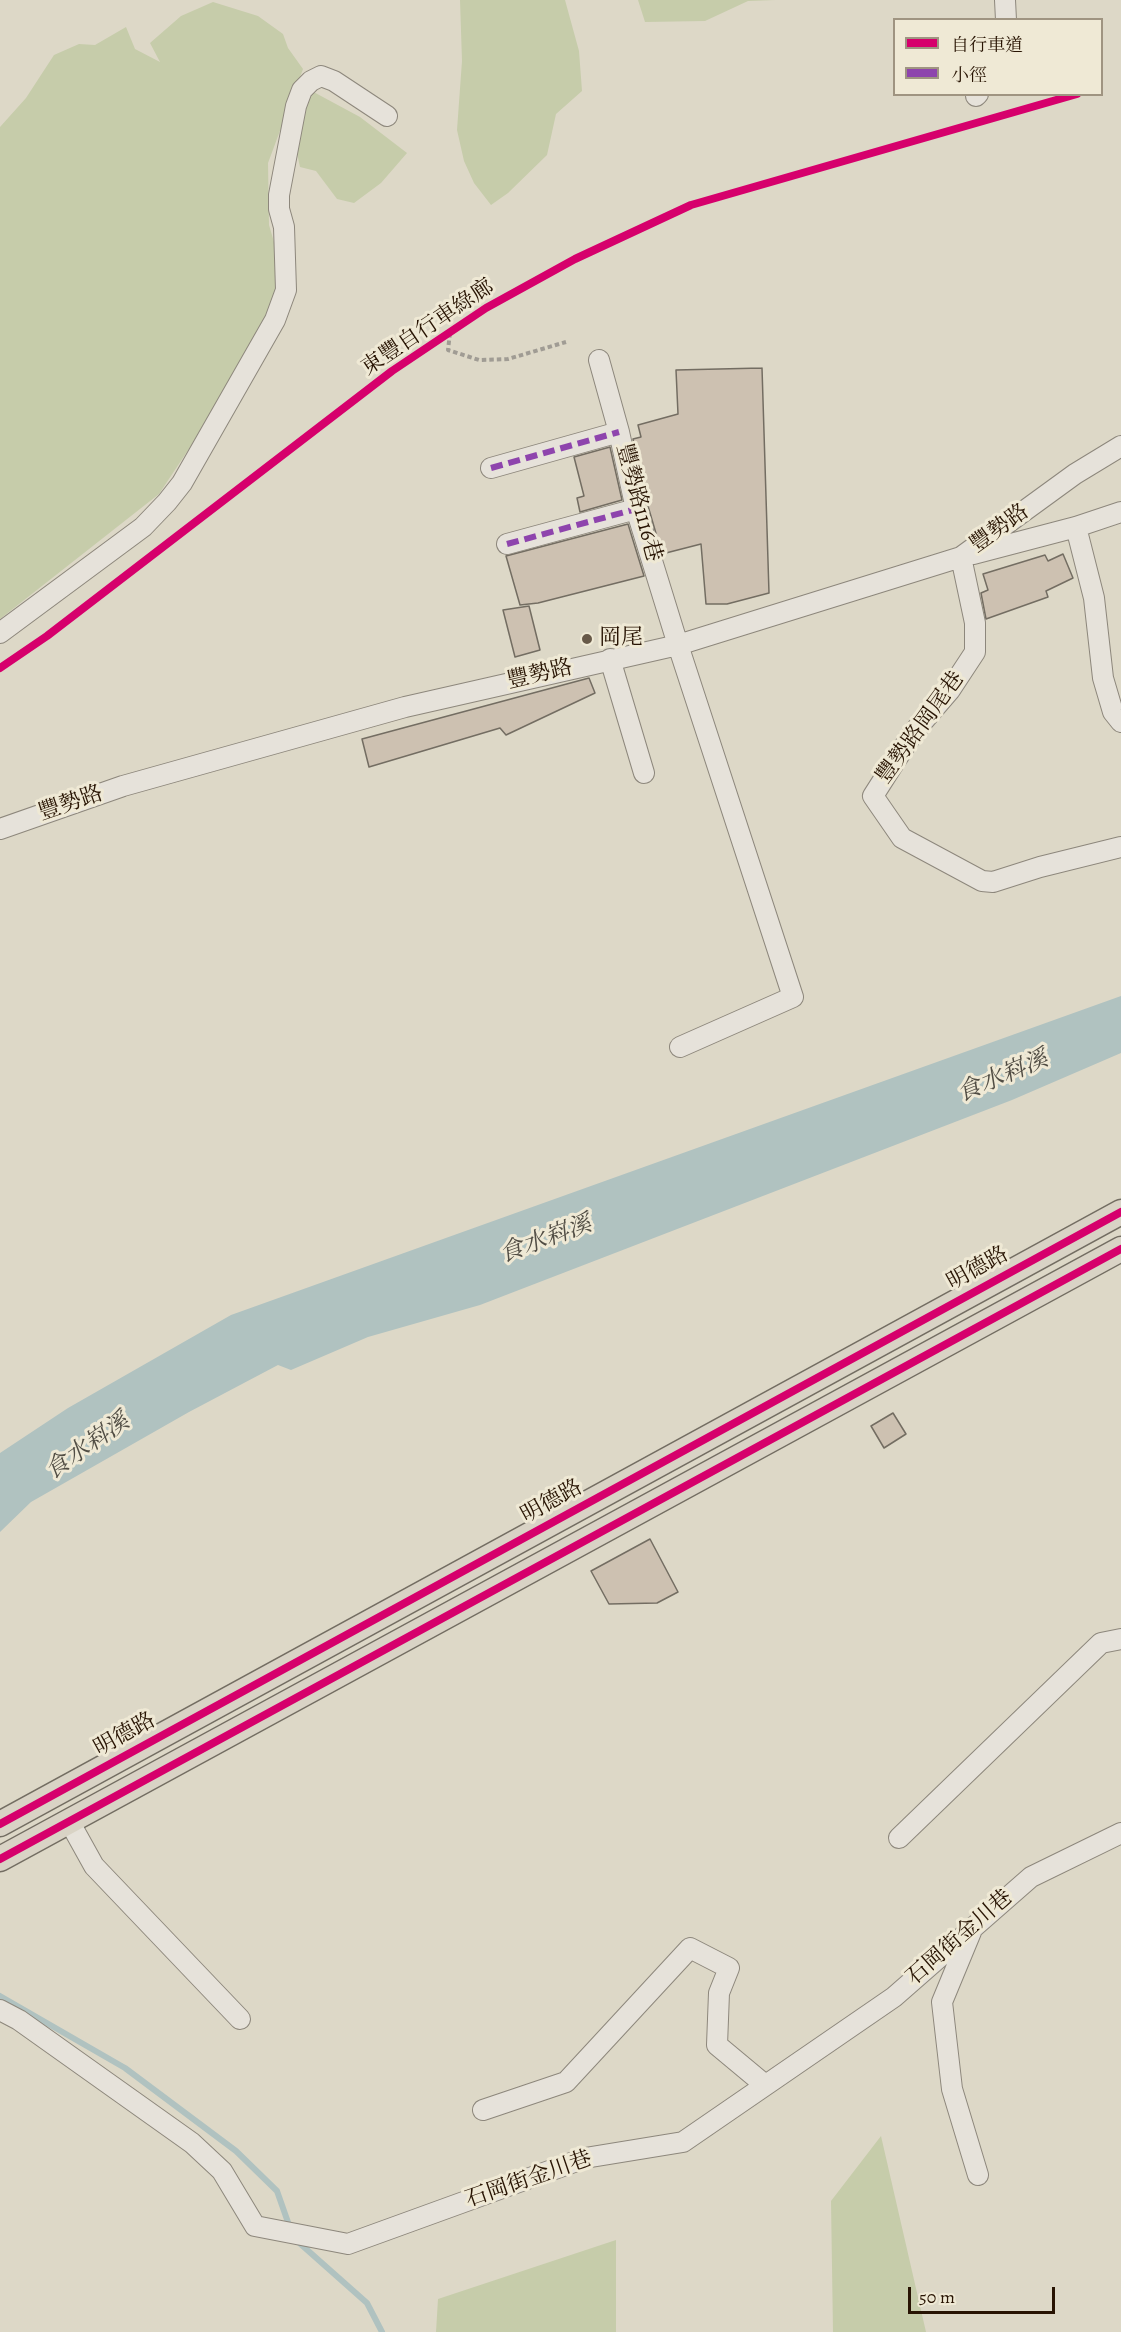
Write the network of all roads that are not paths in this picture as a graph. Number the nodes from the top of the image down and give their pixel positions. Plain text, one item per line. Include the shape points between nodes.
1 (1005, 0) edge
2 (1006, 18) edge
3 (387, 116) dead end
4 (599, 360) dead end
5 (619, 432) junction
6 (1121, 446) edge
7 (491, 468) dead end
8 (636, 509) junction
9 (1121, 512) edge
10 (1076, 526) junction
11 (507, 544) dead end
12 (961, 557) junction
13 (0, 633) edge
14 (678, 645) junction
15 (610, 659) junction
16 (1121, 722) edge
17 (644, 773) dead end
18 (0, 829) edge
19 (1121, 847) edge
20 (680, 1047) dead end
21 (1121, 1212) edge
22 (1121, 1249) edge
23 (1016, 1270) junction
24 (1032, 1297) junction
25 (1121, 1639) edge
26 (69, 1821) junction
27 (0, 1824) edge
28 (1121, 1833) edge
29 (899, 1838) dead end
30 (0, 1859) edge
31 (973, 1927) junction
32 (0, 2010) edge
33 (240, 2019) dead end
34 (765, 2085) junction
35 (483, 2110) dead end
36 (978, 2175) dead end

1 - 2 street
3 - 13 street via 321,76 302,90 279,195 286,290 274,320 182,483 167,502 143,527
4 - 5 street, 豐勢路1116巷
5 - 7 street
5 - 8 street, 豐勢路1116巷
6 - 12 street, 豐勢路 via 1075,474
8 - 11 street
8 - 14 street, 豐勢路1116巷
9 - 10 street
10 - 12 street
10 - 16 street via 1094,598 1103,678 1113,712
12 - 14 street, 豐勢路
12 - 19 street, 豐勢路岡尾巷 via 975,623 975,652 950,690 913,733 873,796 902,838 982,881 993,882
14 - 15 street, 豐勢路
14 - 20 street via 793,997
15 - 17 street
15 - 18 street, 豐勢路 via 405,706 123,786
21 - 23 main road, 明德路
22 - 24 main road
23 - 24 main road
23 - 27 main road, 明德路
24 - 26 main road
25 - 29 street via 1101,1643
26 - 30 main road
26 - 33 street via 94,1866
28 - 31 street, 石岡街金川巷 via 1031,1877
31 - 34 street, 石岡街金川巷 via 894,1996
31 - 36 street via 942,2001 952,2089
32 - 34 street, 石岡街金川巷 via 20,2020 192,2143 222,2171 255,2226 348,2244 585,2158 683,2142
34 - 35 street via 717,2045 719,1993 729,1968 690,1948 566,2082

